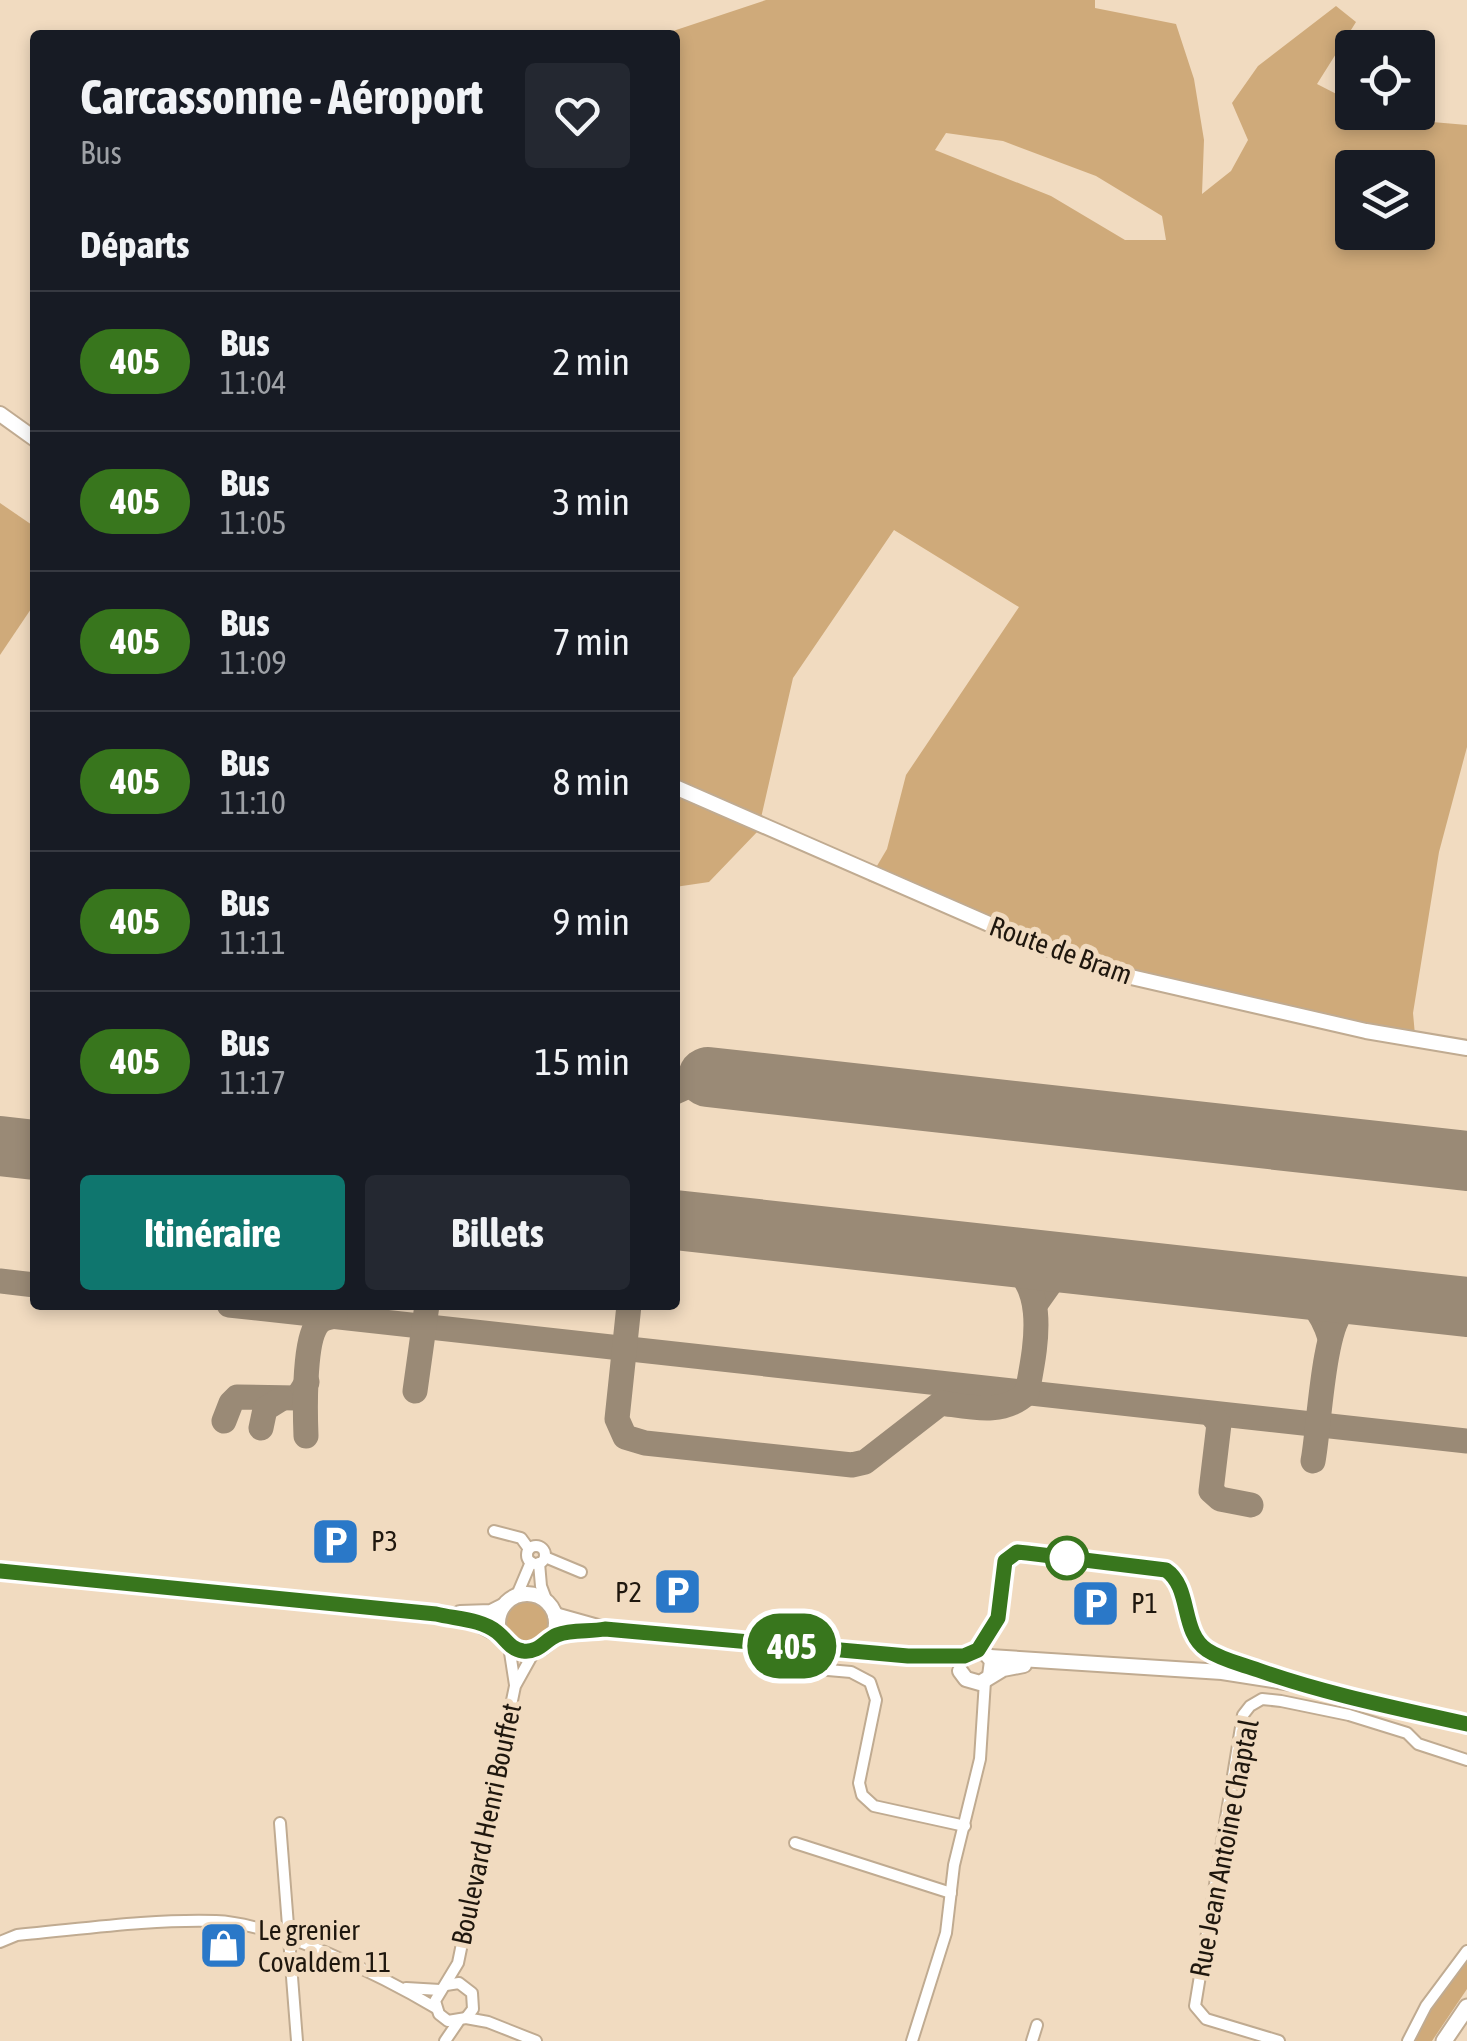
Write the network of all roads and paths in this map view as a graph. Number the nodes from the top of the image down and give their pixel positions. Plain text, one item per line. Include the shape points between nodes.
1 (2, 418) edge
2 (30, 436) edge
3 (680, 789) edge
4 (1467, 1048) edge
5 (494, 1531) dead end
6 (538, 1561) junction
7 (0, 1571) edge
8 (582, 1572) dead end
9 (517, 1595) junction
10 (503, 1606) junction
11 (551, 1608) junction
12 (436, 1614) junction
13 (605, 1629) junction
14 (552, 1636) junction
15 (505, 1641) junction
16 (535, 1650) junction
17 (990, 1657) junction
18 (1052, 1662) junction
19 (828, 1670) dead end
20 (974, 1673) junction
21 (515, 1686) junction
22 (1466, 1731) edge
23 (1467, 1760) edge
24 (280, 1823) dead end
25 (964, 1826) junction
26 (795, 1843) dead end
27 (951, 1893) junction
28 (0, 1930) edge
29 (18, 1934) junction
30 (287, 1938) junction
31 (0, 1942) edge
32 (1467, 1950) edge
33 (458, 1963) junction
34 (465, 1986) junction
35 (402, 1988) junction
36 (443, 1988) junction
37 (474, 2003) junction
38 (1467, 2007) edge
39 (436, 2008) junction
40 (444, 2018) junction
41 (462, 2020) junction
42 (488, 2022) junction
43 (1037, 2025) dead end
44 (297, 2041) edge
45 (445, 2041) edge
46 (536, 2041) edge
47 (912, 2041) edge
48 (1032, 2041) edge
49 (1279, 2041) edge
50 (1408, 2041) edge
51 (1444, 2041) edge

1 - 2 main road
3 - 4 main road, Route de Bram via 1037,945 1131,977
5 - 6 street via 521,1538 529,1548 540,1546
6 - 8 street
6 - 9 street
6 - 11 street
7 - 12 main road
9 - 10 main road
9 - 11 main road via 533,1594
10 - 12 main road
10 - 15 main road via 498,1621
11 - 13 main road
11 - 14 main road
12 - 15 main road via 472,1621
13 - 14 main road
13 - 20 main road via 908,1656
14 - 16 main road
15 - 16 main road
15 - 21 street, Boulevard Henri Bouffet
16 - 21 street, Boulevard Henri Bouffet
17 - 18 main road
17 - 20 main road via 993,1666
17 - 20 main road via 978,1650
18 - 20 main road
18 - 22 main road via 1222,1672 1298,1684
19 - 25 street via 870,1682 876,1700 862,1796 874,1806
20 - 25 street via 982,1707 980,1759
21 - 33 street, Boulevard Henri Bouffet
23 - 49 street, Rue Jean Antoine Chaptal via 1418,1744 1407,1733 1280,1701 1262,1698 1243,1716 1195,2006 1206,2019
24 - 30 street
25 - 27 street
26 - 27 street
27 - 47 street via 946,1934
28 - 29 street
29 - 30 street via 218,1921
29 - 31 street
30 - 35 street
30 - 44 street
32 - 50 street
33 - 34 street, Boulevard Henri Bouffet
33 - 36 street, Boulevard Henri Bouffet
34 - 36 street
34 - 37 street
35 - 36 street
35 - 39 street
36 - 39 street
37 - 41 street
37 - 42 street
38 - 51 main road
39 - 40 street
40 - 41 street
40 - 45 street
41 - 42 street
41 - 45 street
42 - 46 street
43 - 48 street

